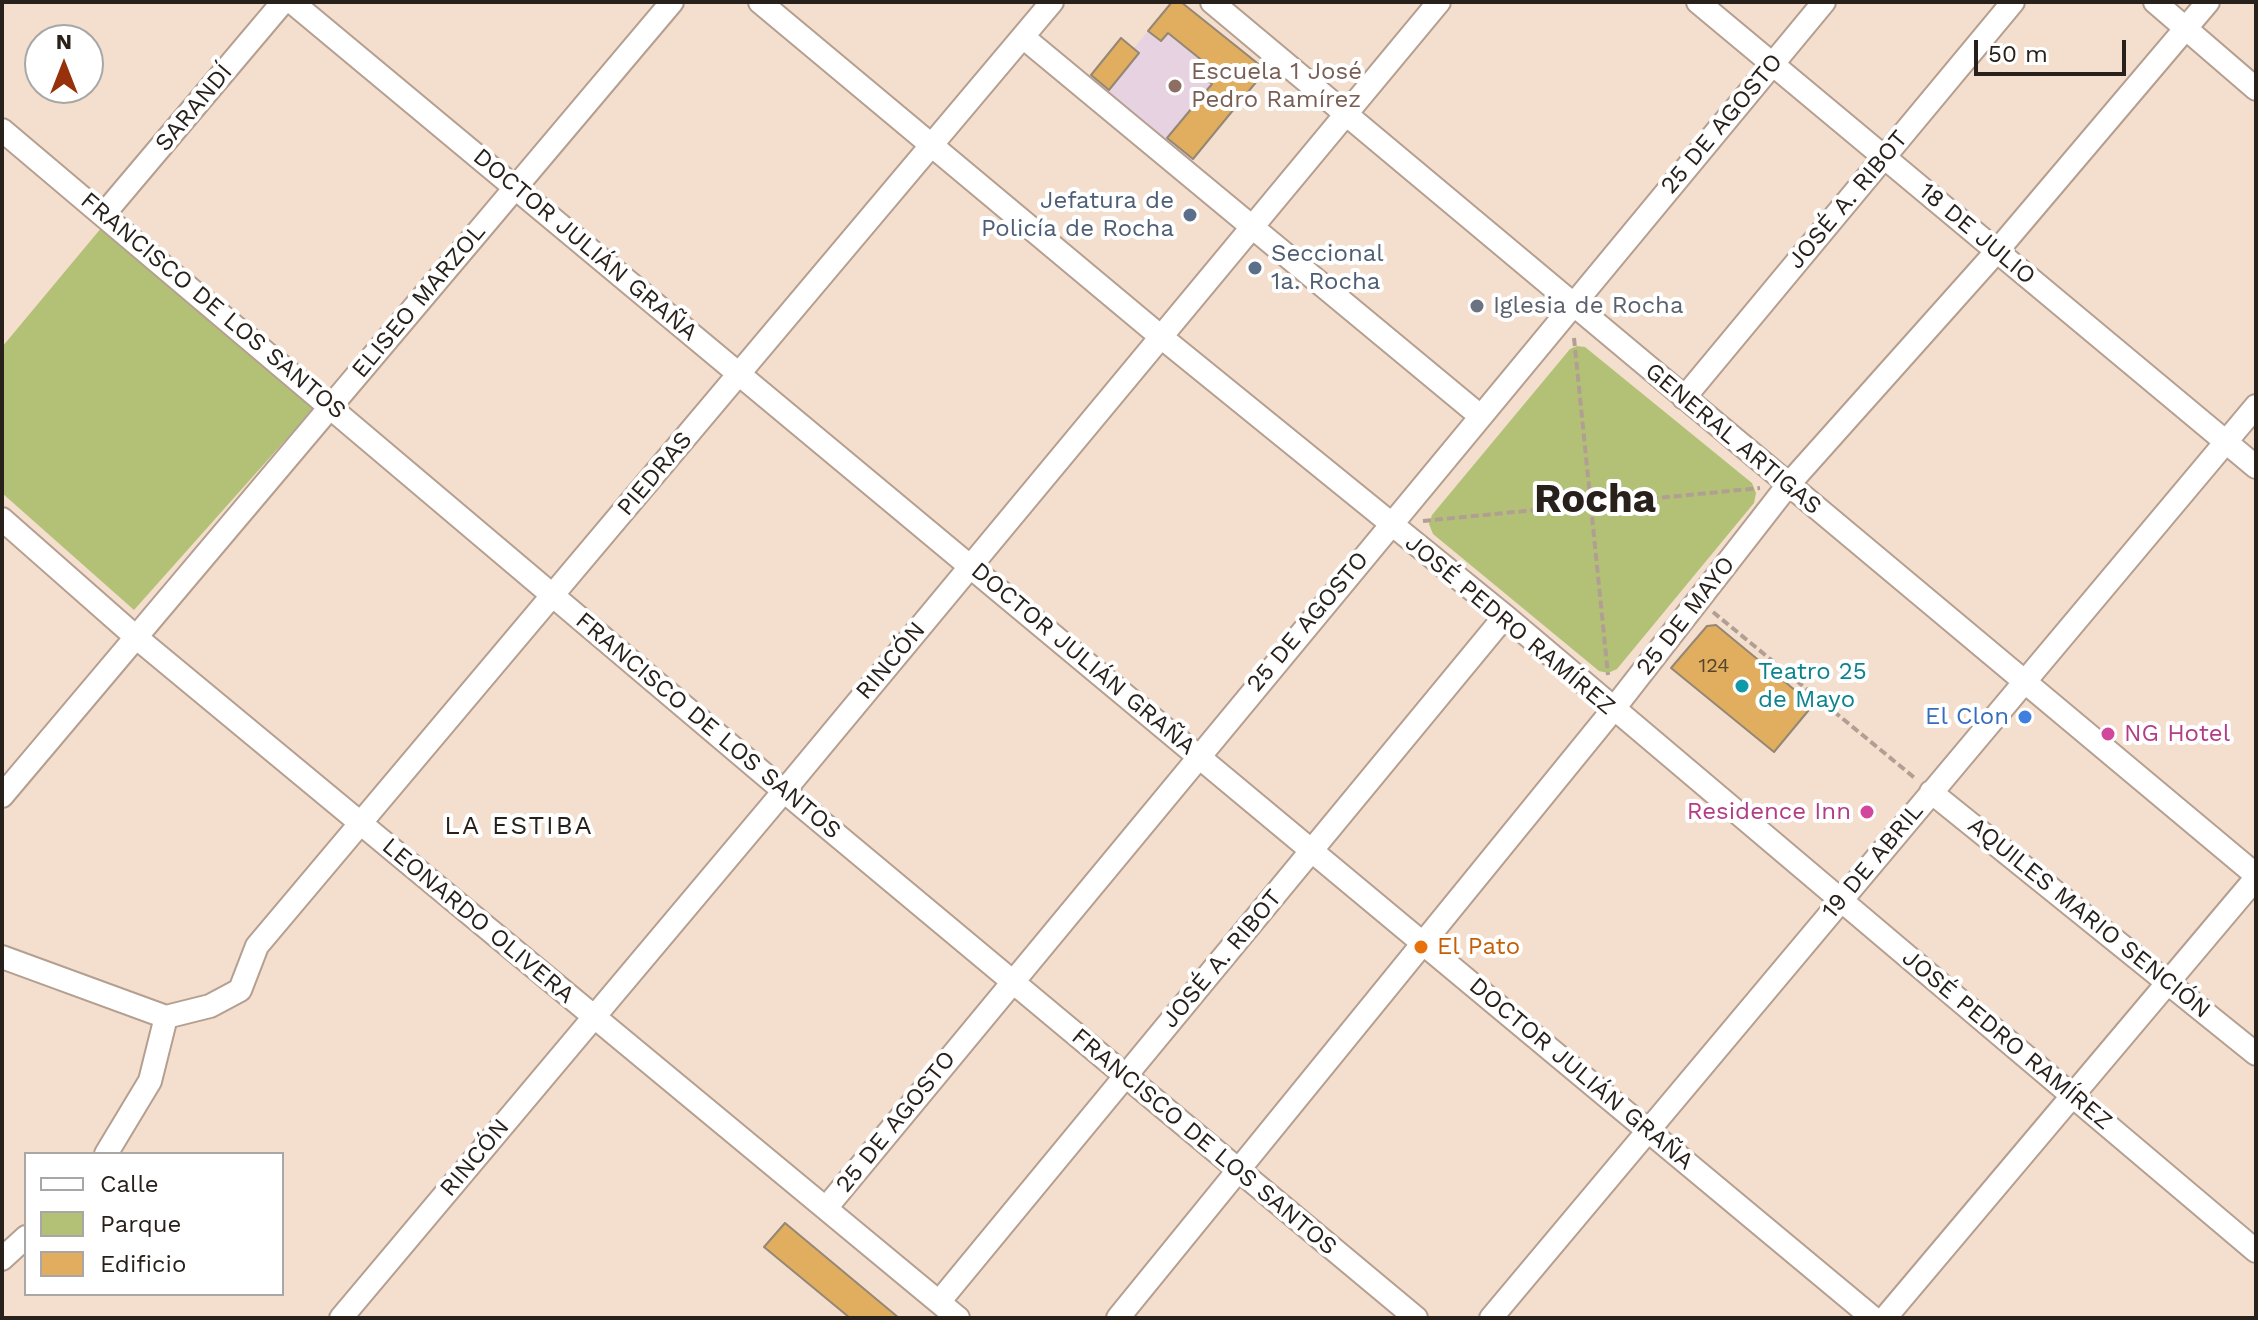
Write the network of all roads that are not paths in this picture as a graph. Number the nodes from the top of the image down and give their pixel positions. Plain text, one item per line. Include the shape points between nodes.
1 (283, 2) edge
2 (292, 2) edge
3 (672, 2) edge
4 (760, 2) edge
5 (1052, 2) edge
6 (1212, 2) edge
7 (1439, 2) edge
8 (1698, 2) edge
9 (1824, 2) edge
10 (2013, 2) edge
11 (2155, 2) edge
12 (2208, 2) edge
13 (2186, 29) junction
14 (1023, 37) junction
15 (1772, 64) junction
16 (2256, 89) edge
17 (1345, 114) junction
18 (2, 130) edge
19 (931, 145) junction
20 (1884, 157) junction
21 (517, 187) junction
22 (104, 214) junction
23 (1250, 226) junction
24 (1997, 251) junction
25 (1571, 304) junction
26 (1160, 336) junction
27 (739, 374) junction
28 (1684, 398) junction
29 (331, 405) junction
30 (2256, 406) edge
31 (1479, 415) junction
32 (2226, 442) junction
33 (2256, 467) edge
34 (1788, 485) junction
35 (2, 519) edge
36 (1389, 524) junction
37 (970, 565) junction
38 (553, 594) junction
39 (1505, 616) junction
40 (137, 638) junction
41 (2024, 682) junction
42 (1612, 711) junction
43 (1198, 755) junction
44 (784, 791) junction
45 (1931, 792) junction
46 (2, 796) edge
47 (363, 823) junction
48 (1311, 850) junction
49 (2256, 876) edge
50 (1840, 900) junction
51 (1422, 942) junction
52 (2, 957) edge
53 (1011, 980) junction
54 (2169, 981) junction
55 (166, 1017) junction
56 (594, 1018) junction
57 (2256, 1054) edge
58 (1126, 1075) junction
59 (2073, 1095) junction
60 (1647, 1129) junction
61 (107, 1152) edge
62 (1239, 1172) junction
63 (826, 1208) junction
64 (24, 1239) edge
65 (2256, 1251) edge
66 (2, 1259) edge
67 (939, 1302) junction
68 (341, 1318) edge
69 (958, 1318) edge
70 (1118, 1318) edge
71 (1416, 1318) edge
72 (1491, 1318) edge
73 (1873, 1318) edge
74 (1885, 1318) edge

1 - 22 street, SARANDÍ
2 - 21 street, DOCTOR JULIÁN GRAÑA
3 - 21 street, ELISEO MARZOL
4 - 19 street, JOSÉ PEDRO RAMÍREZ
5 - 14 street, PIEDRAS
6 - 17 street, GENERAL ARTIGAS
7 - 17 street, RINCÓN
8 - 15 street, 18 DE JULIO
9 - 15 street, 25 DE AGOSTO
10 - 20 street, JOSÉ A. RIBOT
11 - 13 street
12 - 13 street, 25 DE MAYO
13 - 16 street
13 - 24 street, 25 DE MAYO
14 - 19 street, PIEDRAS
14 - 23 street
15 - 20 street, 18 DE JULIO
15 - 25 street, 25 DE AGOSTO
17 - 23 street, RINCÓN
17 - 25 street, GENERAL ARTIGAS
18 - 22 street, FRANCISCO DE LOS SANTOS
19 - 26 street, JOSÉ PEDRO RAMÍREZ
19 - 27 street, PIEDRAS
20 - 24 street, 18 DE JULIO
20 - 28 street, JOSÉ A. RIBOT
21 - 27 street, DOCTOR JULIÁN GRAÑA
21 - 29 street, ELISEO MARZOL
22 - 29 street, FRANCISCO DE LOS SANTOS
23 - 26 street, RINCÓN
23 - 31 street
24 - 32 street, 18 DE JULIO
24 - 34 street, 25 DE MAYO
25 - 28 street, GENERAL ARTIGAS
25 - 31 street, 25 DE AGOSTO
26 - 36 street, JOSÉ PEDRO RAMÍREZ
26 - 37 street, RINCÓN
27 - 37 street, DOCTOR JULIÁN GRAÑA
27 - 38 street, PIEDRAS
28 - 34 street, GENERAL ARTIGAS
29 - 38 street, FRANCISCO DE LOS SANTOS
29 - 40 street, ELISEO MARZOL
30 - 32 street, 19 DE ABRIL
31 - 36 street, 25 DE AGOSTO
32 - 33 street, 18 DE JULIO
32 - 41 street, 19 DE ABRIL
34 - 41 street, GENERAL ARTIGAS
34 - 42 street, 25 DE MAYO
35 - 40 street, LEONARDO OLIVERA
36 - 39 street, JOSÉ PEDRO RAMÍREZ
36 - 43 street, 25 DE AGOSTO
37 - 43 street, DOCTOR JULIÁN GRAÑA
37 - 44 street, RINCÓN
38 - 44 street, FRANCISCO DE LOS SANTOS
38 - 47 street, PIEDRAS
39 - 42 street, JOSÉ PEDRO RAMÍREZ
39 - 48 street, JOSÉ A. RIBOT
40 - 46 street, ELISEO MARZOL
40 - 47 street, LEONARDO OLIVERA
41 - 45 street, 19 DE ABRIL
41 - 49 street, GENERAL ARTIGAS
42 - 50 street, JOSÉ PEDRO RAMÍREZ
42 - 51 street, 25 DE MAYO
43 - 48 street, DOCTOR JULIÁN GRAÑA
43 - 53 street, 25 DE AGOSTO
44 - 53 street, FRANCISCO DE LOS SANTOS
44 - 56 street, RINCÓN
45 - 50 street, 19 DE ABRIL
45 - 54 street, AQUILES MARIO SENCIÓN
47 - 55 street, PIEDRAS via 257,946 240,990 210,1006
47 - 56 street, LEONARDO OLIVERA
48 - 51 street, DOCTOR JULIÁN GRAÑA
48 - 58 street, JOSÉ A. RIBOT
49 - 54 street
50 - 59 street, JOSÉ PEDRO RAMÍREZ
50 - 60 street, 19 DE ABRIL
51 - 60 street, DOCTOR JULIÁN GRAÑA
51 - 62 street, 25 DE MAYO
52 - 55 street
53 - 58 street, FRANCISCO DE LOS SANTOS
53 - 63 street, 25 DE AGOSTO
54 - 57 street, AQUILES MARIO SENCIÓN
54 - 59 street
55 - 61 street via 150,1081
56 - 63 street, LEONARDO OLIVERA
56 - 68 street, RINCÓN
58 - 62 street, FRANCISCO DE LOS SANTOS
58 - 67 street, JOSÉ A. RIBOT
59 - 65 street, JOSÉ PEDRO RAMÍREZ
59 - 74 street
60 - 72 street, 19 DE ABRIL
60 - 73 street, DOCTOR JULIÁN GRAÑA
62 - 70 street, 25 DE MAYO
62 - 71 street, FRANCISCO DE LOS SANTOS
63 - 67 street, LEONARDO OLIVERA
64 - 66 street
67 - 69 street, LEONARDO OLIVERA

